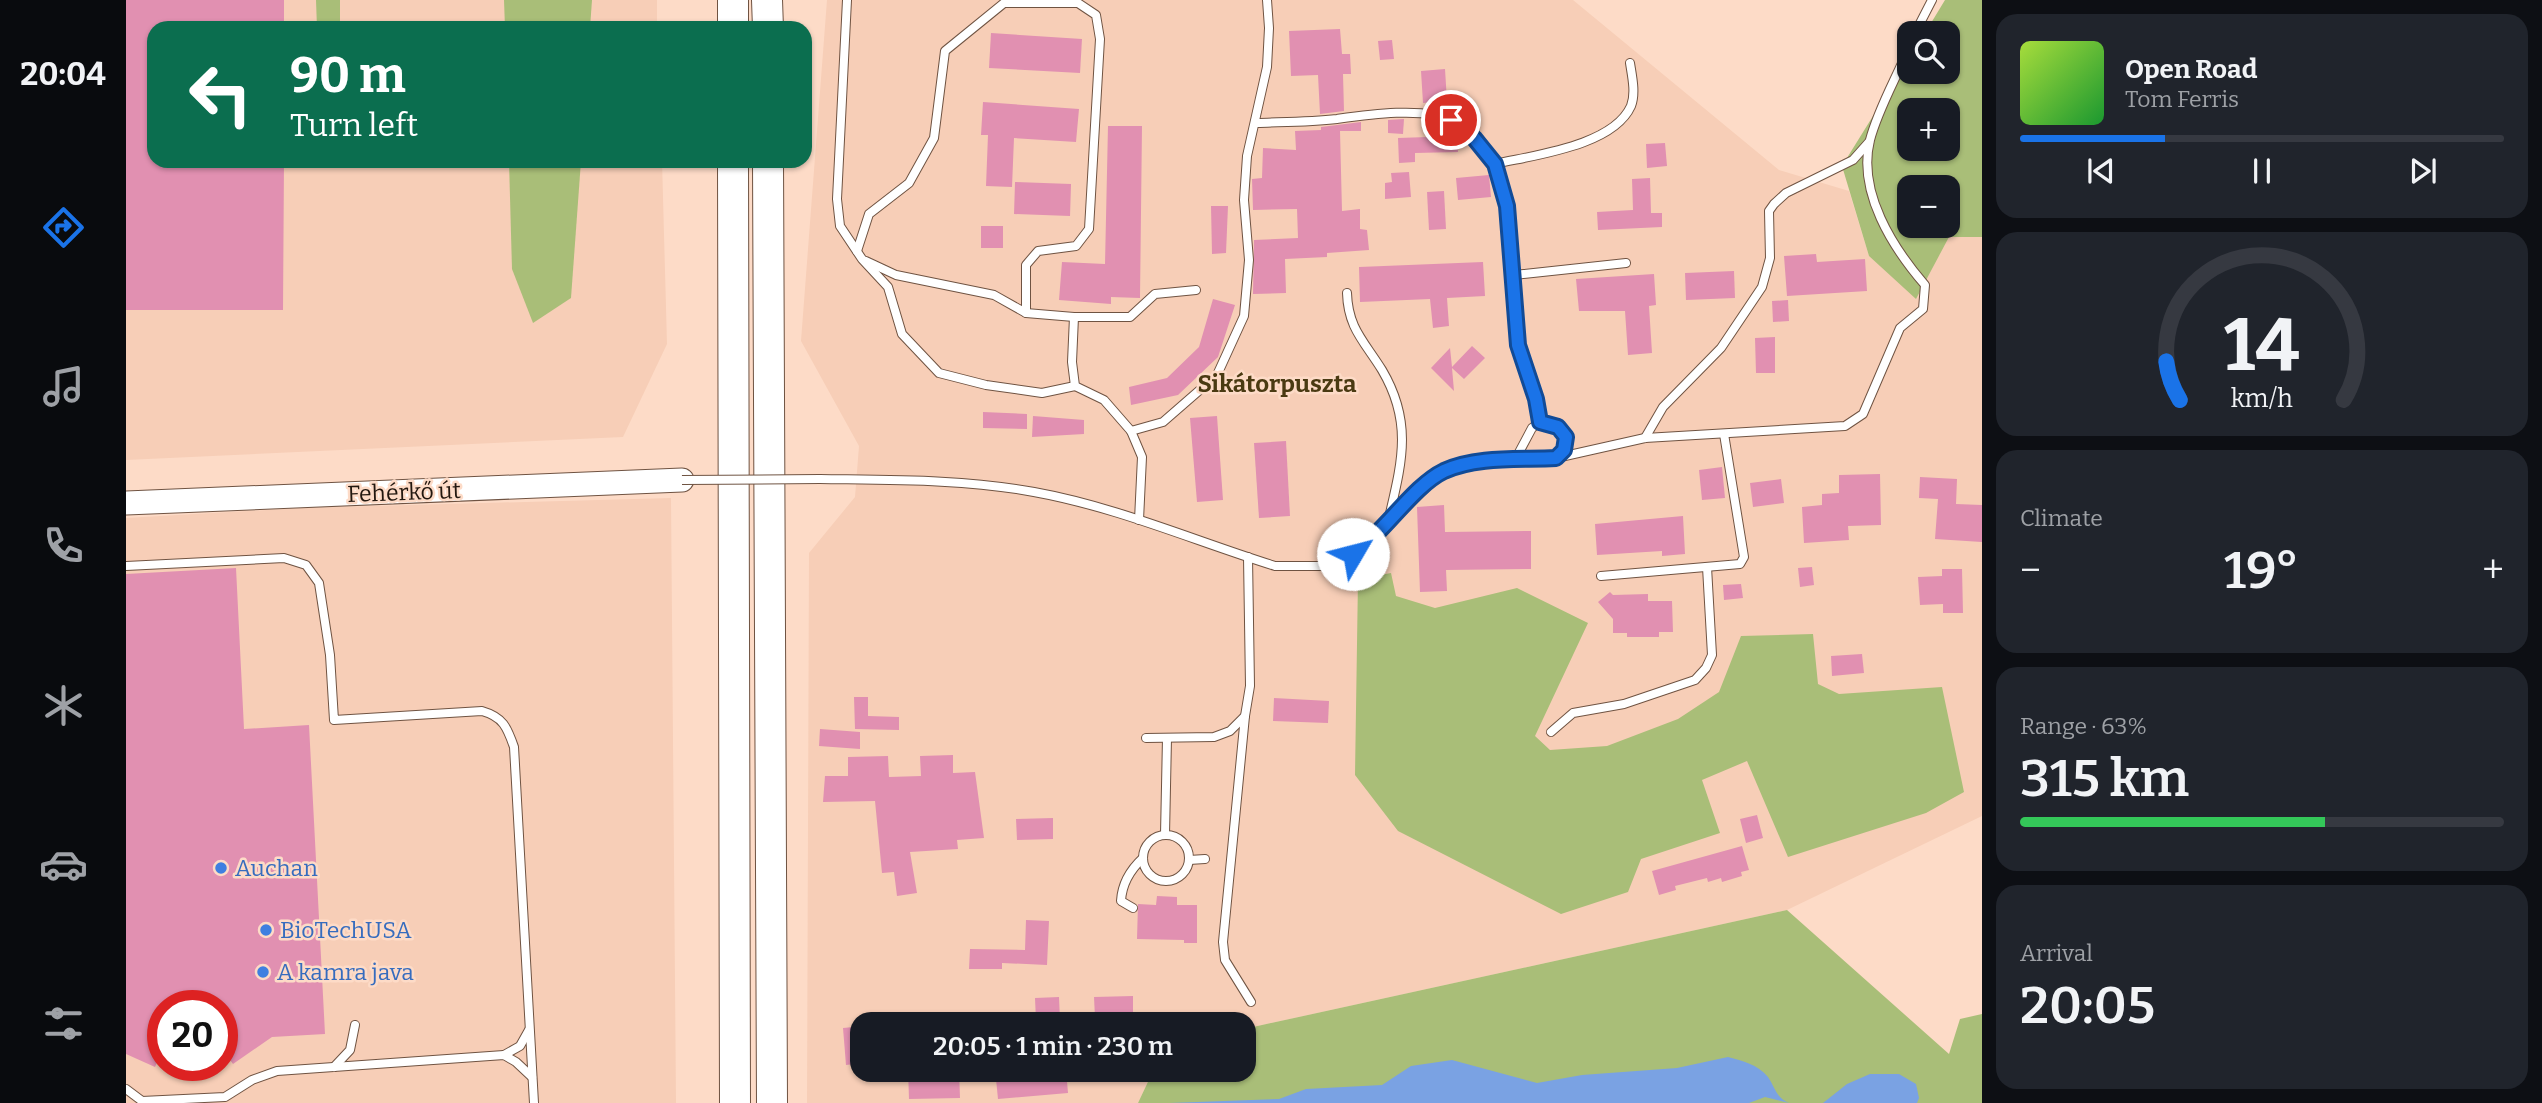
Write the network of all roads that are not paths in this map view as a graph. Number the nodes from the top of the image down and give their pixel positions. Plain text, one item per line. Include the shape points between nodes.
1 (733, 0) edge
2 (767, 0) edge
3 (847, 0) edge
4 (1267, 0) edge
5 (1932, 0) edge
6 (733, 21) edge
7 (768, 21) edge
8 (1921, 21) edge
9 (1630, 63) dead end
10 (1897, 75) edge
11 (1257, 123) junction
12 (1869, 141) junction
13 (1495, 164) junction
14 (733, 168) edge
15 (768, 168) edge
16 (859, 255) junction
17 (1626, 263) dead end
18 (1514, 275) junction
19 (1196, 290) dead end
20 (1347, 293) dead end
21 (1026, 313) junction
22 (1074, 317) junction
23 (1075, 386) junction
24 (1540, 422) junction
25 (1131, 431) junction
26 (1724, 433) junction
27 (1645, 438) junction
28 (1556, 458) junction
29 (1515, 460) junction
30 (681, 480) joint
31 (126, 503) edge
32 (1139, 520) junction
33 (1388, 525) junction
34 (1248, 557) junction
35 (126, 566) edge
36 (1707, 567) junction
37 (1601, 576) dead end
38 (1245, 716) junction
39 (1551, 732) dead end
40 (1146, 738) dead end
41 (1167, 738) junction
42 (1165, 835) junction
43 (1143, 858) junction
44 (1205, 859) dead end
45 (1189, 860) junction
46 (1133, 908) dead end
47 (1251, 1002) dead end
48 (355, 1025) dead end
49 (530, 1030) junction
50 (504, 1055) junction
51 (334, 1067) junction
52 (532, 1077) junction
53 (126, 1089) edge
54 (534, 1103) edge
55 (735, 1103) edge
56 (772, 1103) edge

1 - 6 highway
2 - 7 highway
3 - 16 lane via 837,199 840,226
4 - 11 lane via 1267,67
5 - 8 lane
9 - 13 lane via 1634,83 1631,105 1617,126 1590,140
10 - 12 lane
11 - 13 lane via 1384,112 1451,120 1474,138
11 - 25 lane via 1247,156 1249,260 1244,316 1232,347 1217,375 1163,422
12 - 26 lane via 1868,187 1900,255 1926,285 1923,309 1900,328 1863,414 1845,426
12 - 27 lane via 1853,160 1786,192 1774,204 1769,211 1770,258 1762,286 1721,348 1663,407
13 - 18 lane via 1507,206
14 - 55 highway
15 - 56 highway
16 - 21 lane via 896,275 994,295
16 - 21 lane via 869,214 909,183 934,138 945,51 1004,3 1077,3 1096,15 1100,39 1089,229 1076,246 1038,251 1026,265
16 - 23 lane via 888,287 902,334 939,373 1042,393
17 - 18 lane
18 - 24 lane via 1518,345
19 - 22 lane via 1155,294 1130,317
20 - 33 lane via 1348,316 1384,373 1399,411 1404,452
21 - 22 lane
22 - 23 lane
23 - 25 lane via 1104,400
24 - 28 lane via 1558,427 1566,437 1564,450
24 - 29 lane
25 - 32 lane via 1142,457
26 - 27 lane
26 - 36 lane via 1744,557 1740,564
27 - 28 lane
28 - 29 lane
29 - 33 lane via 1467,463 1442,472
30 - 31 street, Fehérkő út
30 - 32 lane, bridge via 938,481 1010,488
32 - 34 lane
33 - 34 lane via 1353,554 1321,566 1275,566
34 - 38 lane via 1250,686
35 - 49 lane via 284,558 306,565 319,583 334,720 482,710 498,715 514,747
36 - 37 lane
36 - 39 lane via 1712,655 1695,680 1624,704 1573,713
38 - 41 lane via 1230,731 1214,737
38 - 47 lane via 1223,942 1225,960
40 - 41 lane
41 - 42 lane
42 - 43 lane via 1147,845
42 - 45 lane via 1182,841
43 - 45 lane via 1146,870 1156,880 1169,882 1181,877
43 - 46 lane via 1131,869 1122,888 1121,901
44 - 45 lane
48 - 51 lane via 350,1050
49 - 50 lane via 520,1046
49 - 52 lane
50 - 51 lane
50 - 52 lane
51 - 53 lane via 277,1071 225,1097 142,1101
52 - 54 lane

